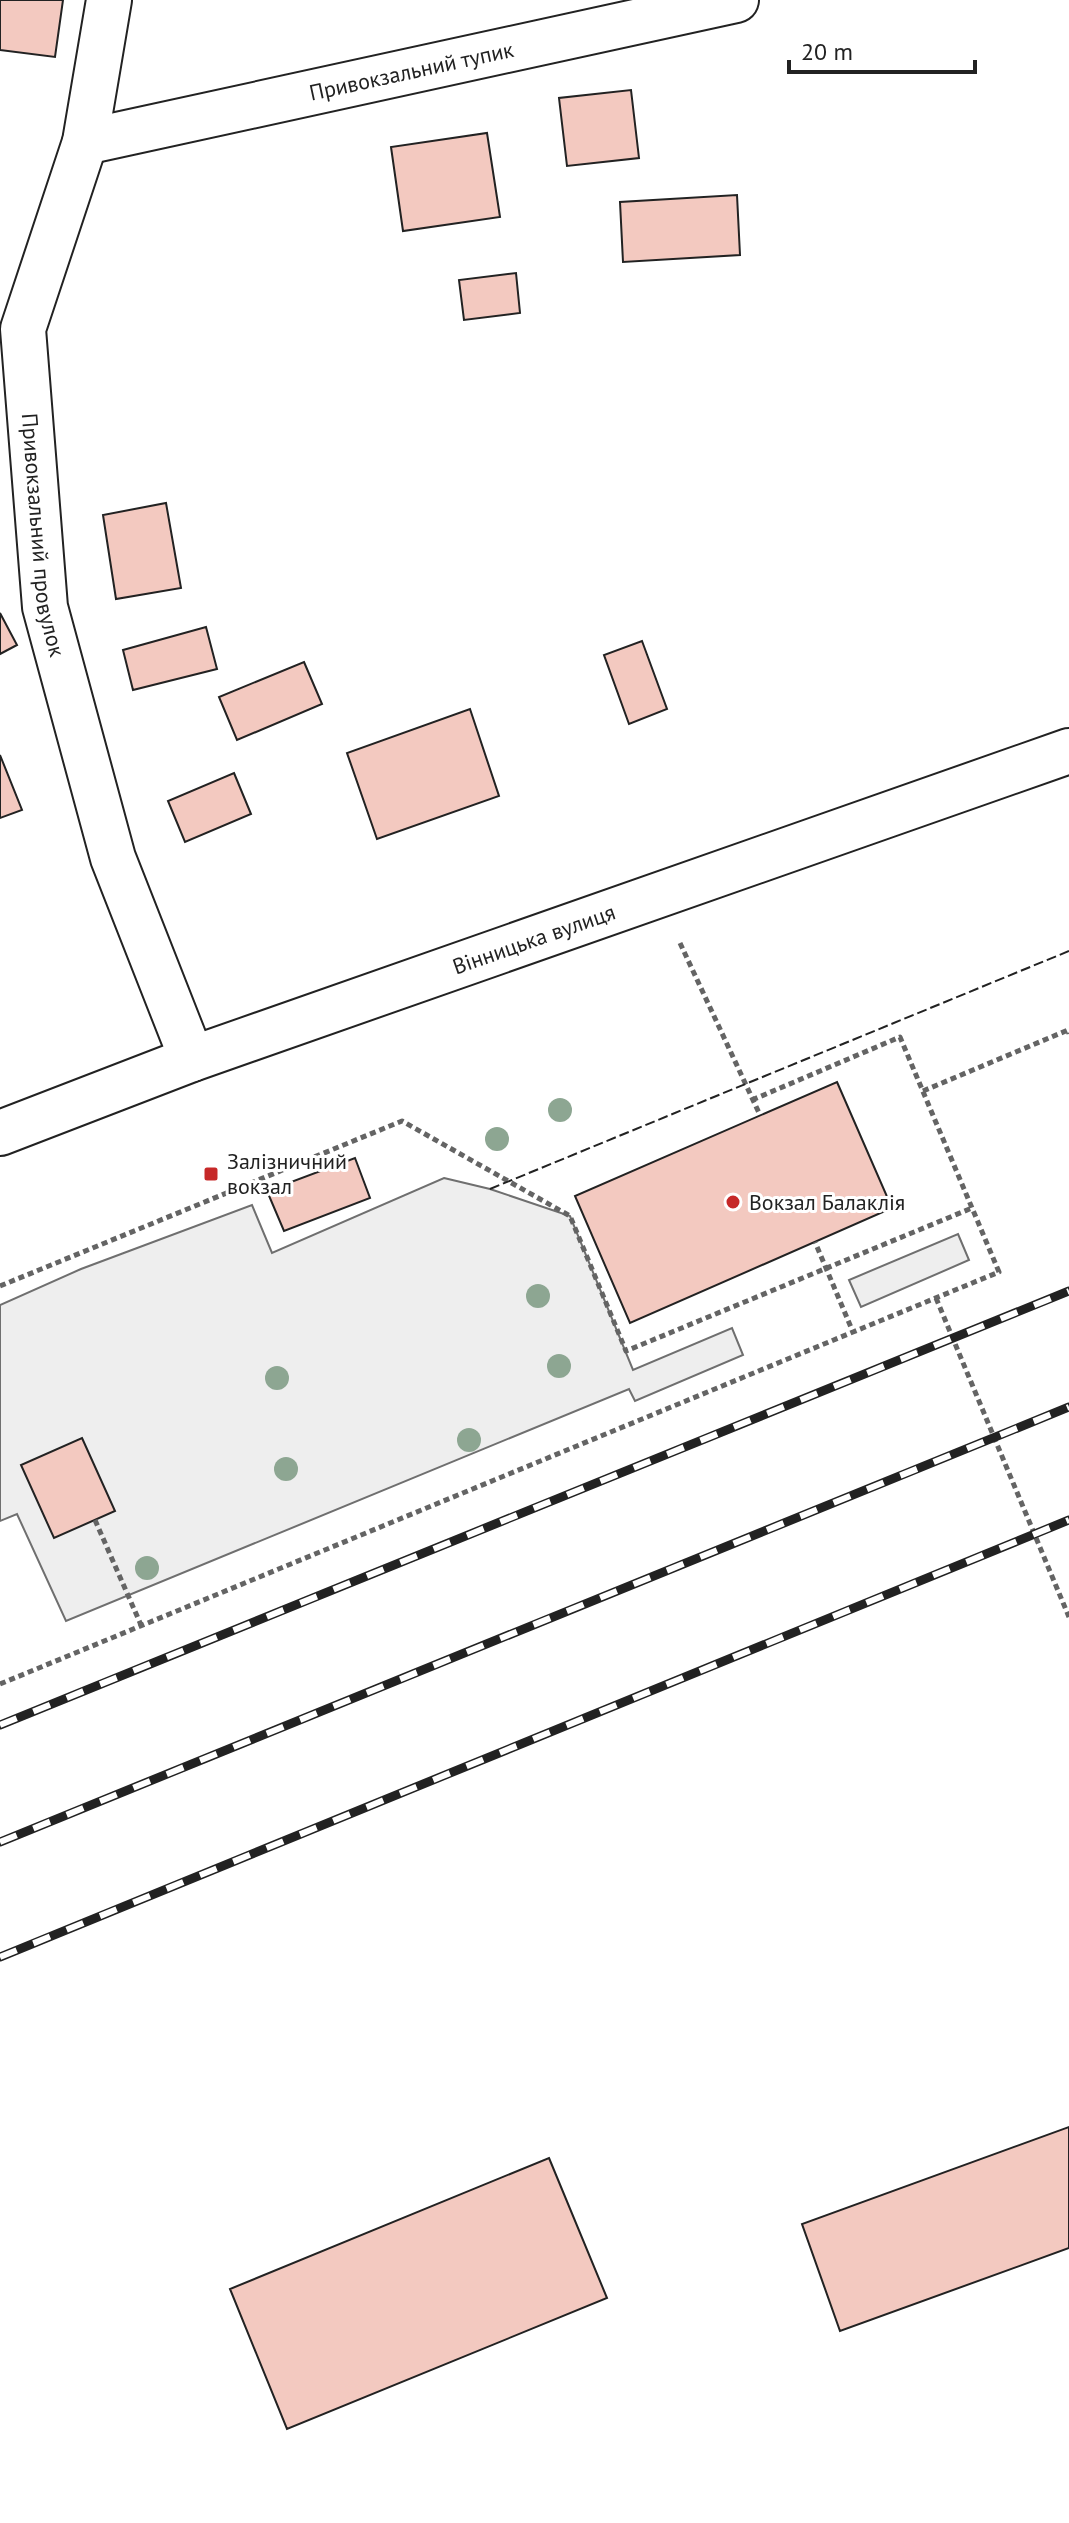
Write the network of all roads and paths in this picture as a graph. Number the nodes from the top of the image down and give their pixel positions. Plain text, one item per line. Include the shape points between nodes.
1 (109, 0) edge
2 (736, 0) edge
3 (85, 142) junction
4 (1069, 751) edge
5 (658, 895) junction
6 (1068, 1032) edge
7 (192, 1059) junction
8 (923, 1091) junction
9 (752, 1100) junction
10 (760, 1115) dead end
11 (0, 1133) edge
12 (972, 1208) junction
13 (815, 1242) dead end
14 (826, 1269) junction
15 (0, 1286) edge
16 (936, 1298) junction
17 (853, 1332) junction
18 (95, 1520) dead end
19 (1069, 1617) edge
20 (141, 1625) junction
21 (0, 1684) edge

1 - 3 street, Привокзальний провулок
2 - 3 street, Привокзальний тупик
3 - 7 street, Привокзальний провулок via 23,329 45,607 113,858
4 - 5 street, Вінницька вулиця
5 - 7 street, Вінницька вулиця
5 - 9 path
6 - 8 path
7 - 11 street, Вінницька вулиця
8 - 9 path via 900,1037
8 - 12 path
9 - 10 path
12 - 14 path
12 - 16 path via 999,1272
13 - 14 path
14 - 15 path via 626,1351 570,1216 402,1121
14 - 17 path
16 - 17 path
16 - 19 path
17 - 20 path
18 - 20 path
20 - 21 path

